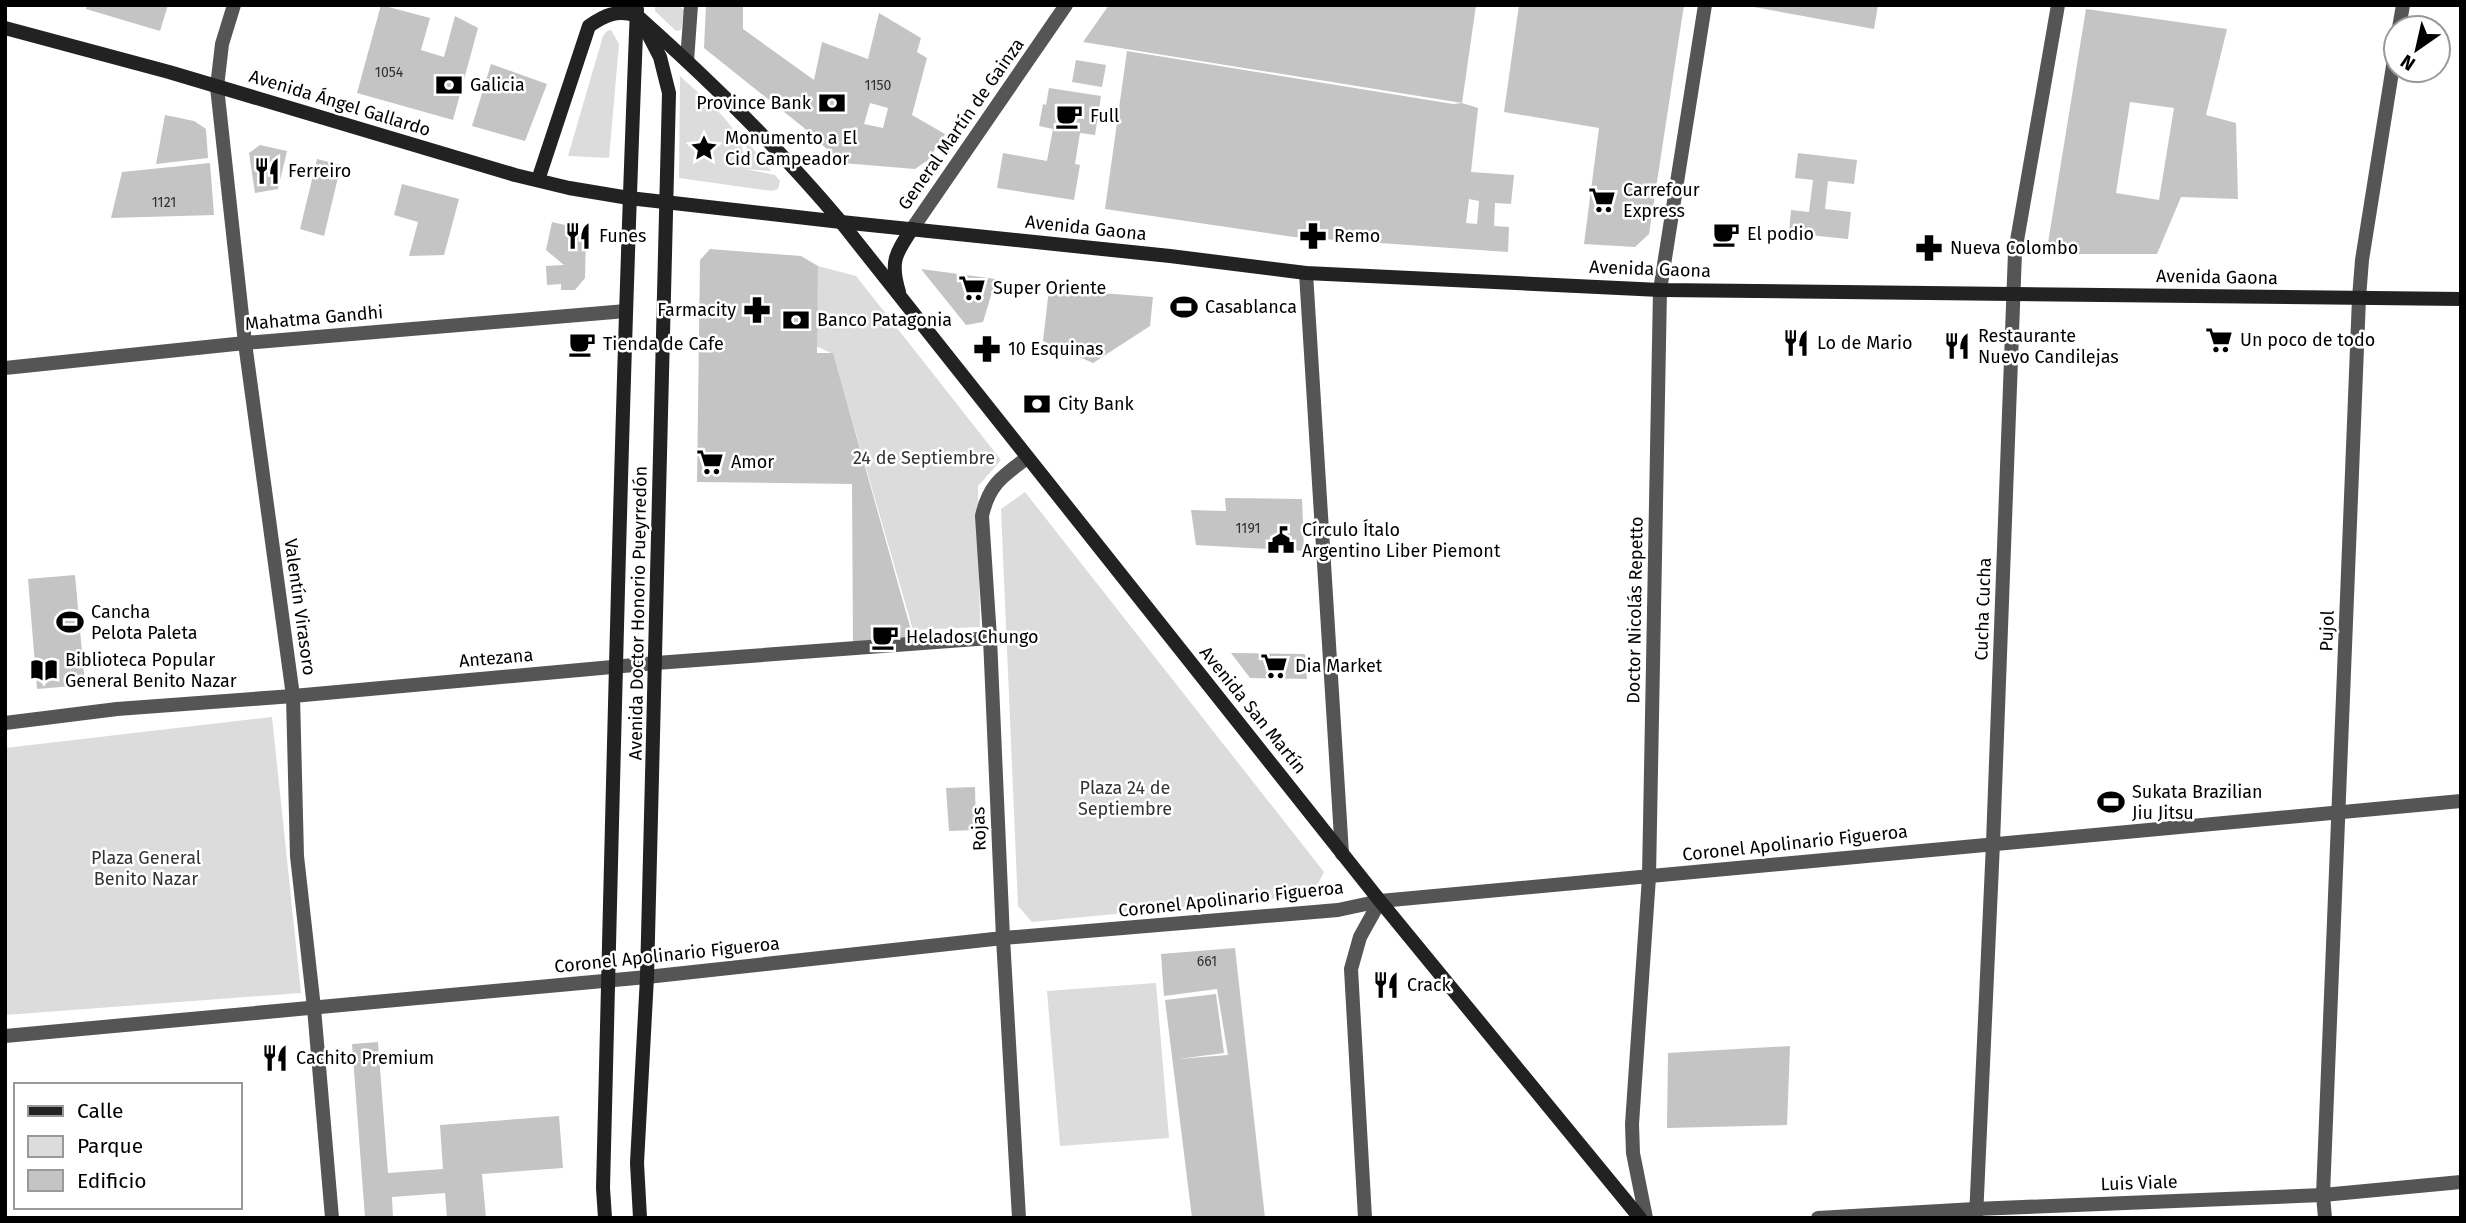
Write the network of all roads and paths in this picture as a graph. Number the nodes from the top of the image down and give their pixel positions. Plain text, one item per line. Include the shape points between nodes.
1 (234, 5) edge
2 (691, 5) edge
3 (1066, 5) edge
4 (1705, 5) edge
5 (2058, 5) edge
6 (633, 9) edge
7 (5, 28) edge
8 (687, 61) junction
9 (2390, 84) edge
10 (217, 86) junction
11 (538, 180) junction
12 (629, 198) junction
13 (667, 201) junction
14 (841, 222) junction
15 (912, 229) junction
16 (1306, 273) junction
17 (1660, 290) junction
18 (2014, 294) junction
19 (2359, 298) junction
20 (2461, 299) edge
21 (902, 301) junction
22 (626, 311) junction
23 (245, 343) junction
24 (5, 368) edge
25 (1027, 458) junction
26 (990, 638) junction
27 (656, 663) junction
28 (617, 666) junction
29 (293, 696) junction
30 (5, 723) edge
31 (2461, 801) edge
32 (2339, 813) junction
33 (1993, 843) junction
34 (1342, 853) junction
35 (1649, 877) junction
36 (1380, 901) junction
37 (1003, 938) junction
38 (648, 978) junction
39 (608, 982) junction
40 (314, 1008) junction
41 (5, 1036) edge
42 (2461, 1182) edge
43 (2323, 1195) junction
44 (1976, 1213) edge
45 (332, 1218) edge
46 (605, 1218) edge
47 (640, 1218) edge
48 (1019, 1218) edge
49 (1365, 1218) edge
50 (1640, 1218) edge
51 (1646, 1218) edge
52 (1818, 1218) edge
53 (2325, 1218) edge

1 - 10 street, Valentín Virasoro via 222,44
2 - 8 street
3 - 15 street, General Martín de Gainza
4 - 17 street, Doctor Nicolás Repetto
5 - 18 street, Cucha Cucha via 2015,252
6 - 8 main road
6 - 11 main road via 604,15 589,26
6 - 12 main road, Avenida Doctor Honorio Pueyrredón
6 - 13 main road, Avenida Doctor Honorio Pueyrredón via 660,57 669,93
7 - 10 main road, Avenida Ángel Gallardo
8 - 14 main road via 799,172
9 - 19 street, Pujol
10 - 11 main road, Avenida Ángel Gallardo
10 - 23 street, Valentín Virasoro
11 - 12 main road, Avenida Ángel Gallardo
12 - 13 main road, Avenida Ángel Gallardo
12 - 22 main road, Avenida Doctor Honorio Pueyrredón
13 - 14 main road, Avenida Gaona
13 - 27 main road, Avenida Doctor Honorio Pueyrredón
14 - 15 main road, Avenida Gaona
14 - 21 main road, Avenida San Martín
15 - 16 main road, Avenida Gaona
15 - 21 main road via 893,267
16 - 17 main road, Avenida Gaona
16 - 34 street
17 - 18 main road, Avenida Gaona
17 - 35 street, Doctor Nicolás Repetto
18 - 19 main road, Avenida Gaona
18 - 33 street, Cucha Cucha
19 - 20 main road, Avenida Gaona
19 - 32 street, Pujol
21 - 25 main road, Avenida San Martín
22 - 23 street, Mahatma Gandhi
22 - 28 main road, Avenida Doctor Honorio Pueyrredón
23 - 24 street, Mahatma Gandhi
23 - 29 street, Valentín Virasoro
25 - 26 street, Rojas via 997,481 986,497 982,516
25 - 34 main road, Avenida San Martín
26 - 27 street, Antezana
26 - 37 street, Rojas
27 - 28 street, Antezana
27 - 38 main road, Avenida Doctor Honorio Pueyrredón
28 - 29 street, Antezana
28 - 39 main road, Avenida Doctor Honorio Pueyrredón
29 - 30 street, Antezana
29 - 40 street, Valentín Virasoro via 297,856
31 - 32 street, Coronel Apolinario Figueroa
32 - 33 street, Coronel Apolinario Figueroa
32 - 43 street, Pujol
33 - 35 street, Coronel Apolinario Figueroa
33 - 44 street, Cucha Cucha
34 - 36 main road, Avenida San Martín
35 - 36 street, Coronel Apolinario Figueroa
35 - 51 street, Doctor Nicolás Repetto via 1632,1124
36 - 37 street, Coronel Apolinario Figueroa via 1338,909
36 - 49 street via 1360,937 1351,969
36 - 50 main road, Avenida San Martín
37 - 38 street, Coronel Apolinario Figueroa
37 - 48 street, Rojas
38 - 39 street, Coronel Apolinario Figueroa
38 - 47 main road, Avenida Doctor Honorio Pueyrredón via 637,1163
39 - 40 street, Coronel Apolinario Figueroa
39 - 46 main road, Avenida Doctor Honorio Pueyrredón
40 - 41 street, Coronel Apolinario Figueroa
40 - 45 street, Valentín Virasoro
42 - 43 street, Luis Viale
43 - 44 street, Luis Viale
43 - 53 street, Pujol
44 - 52 street, Luis Viale

